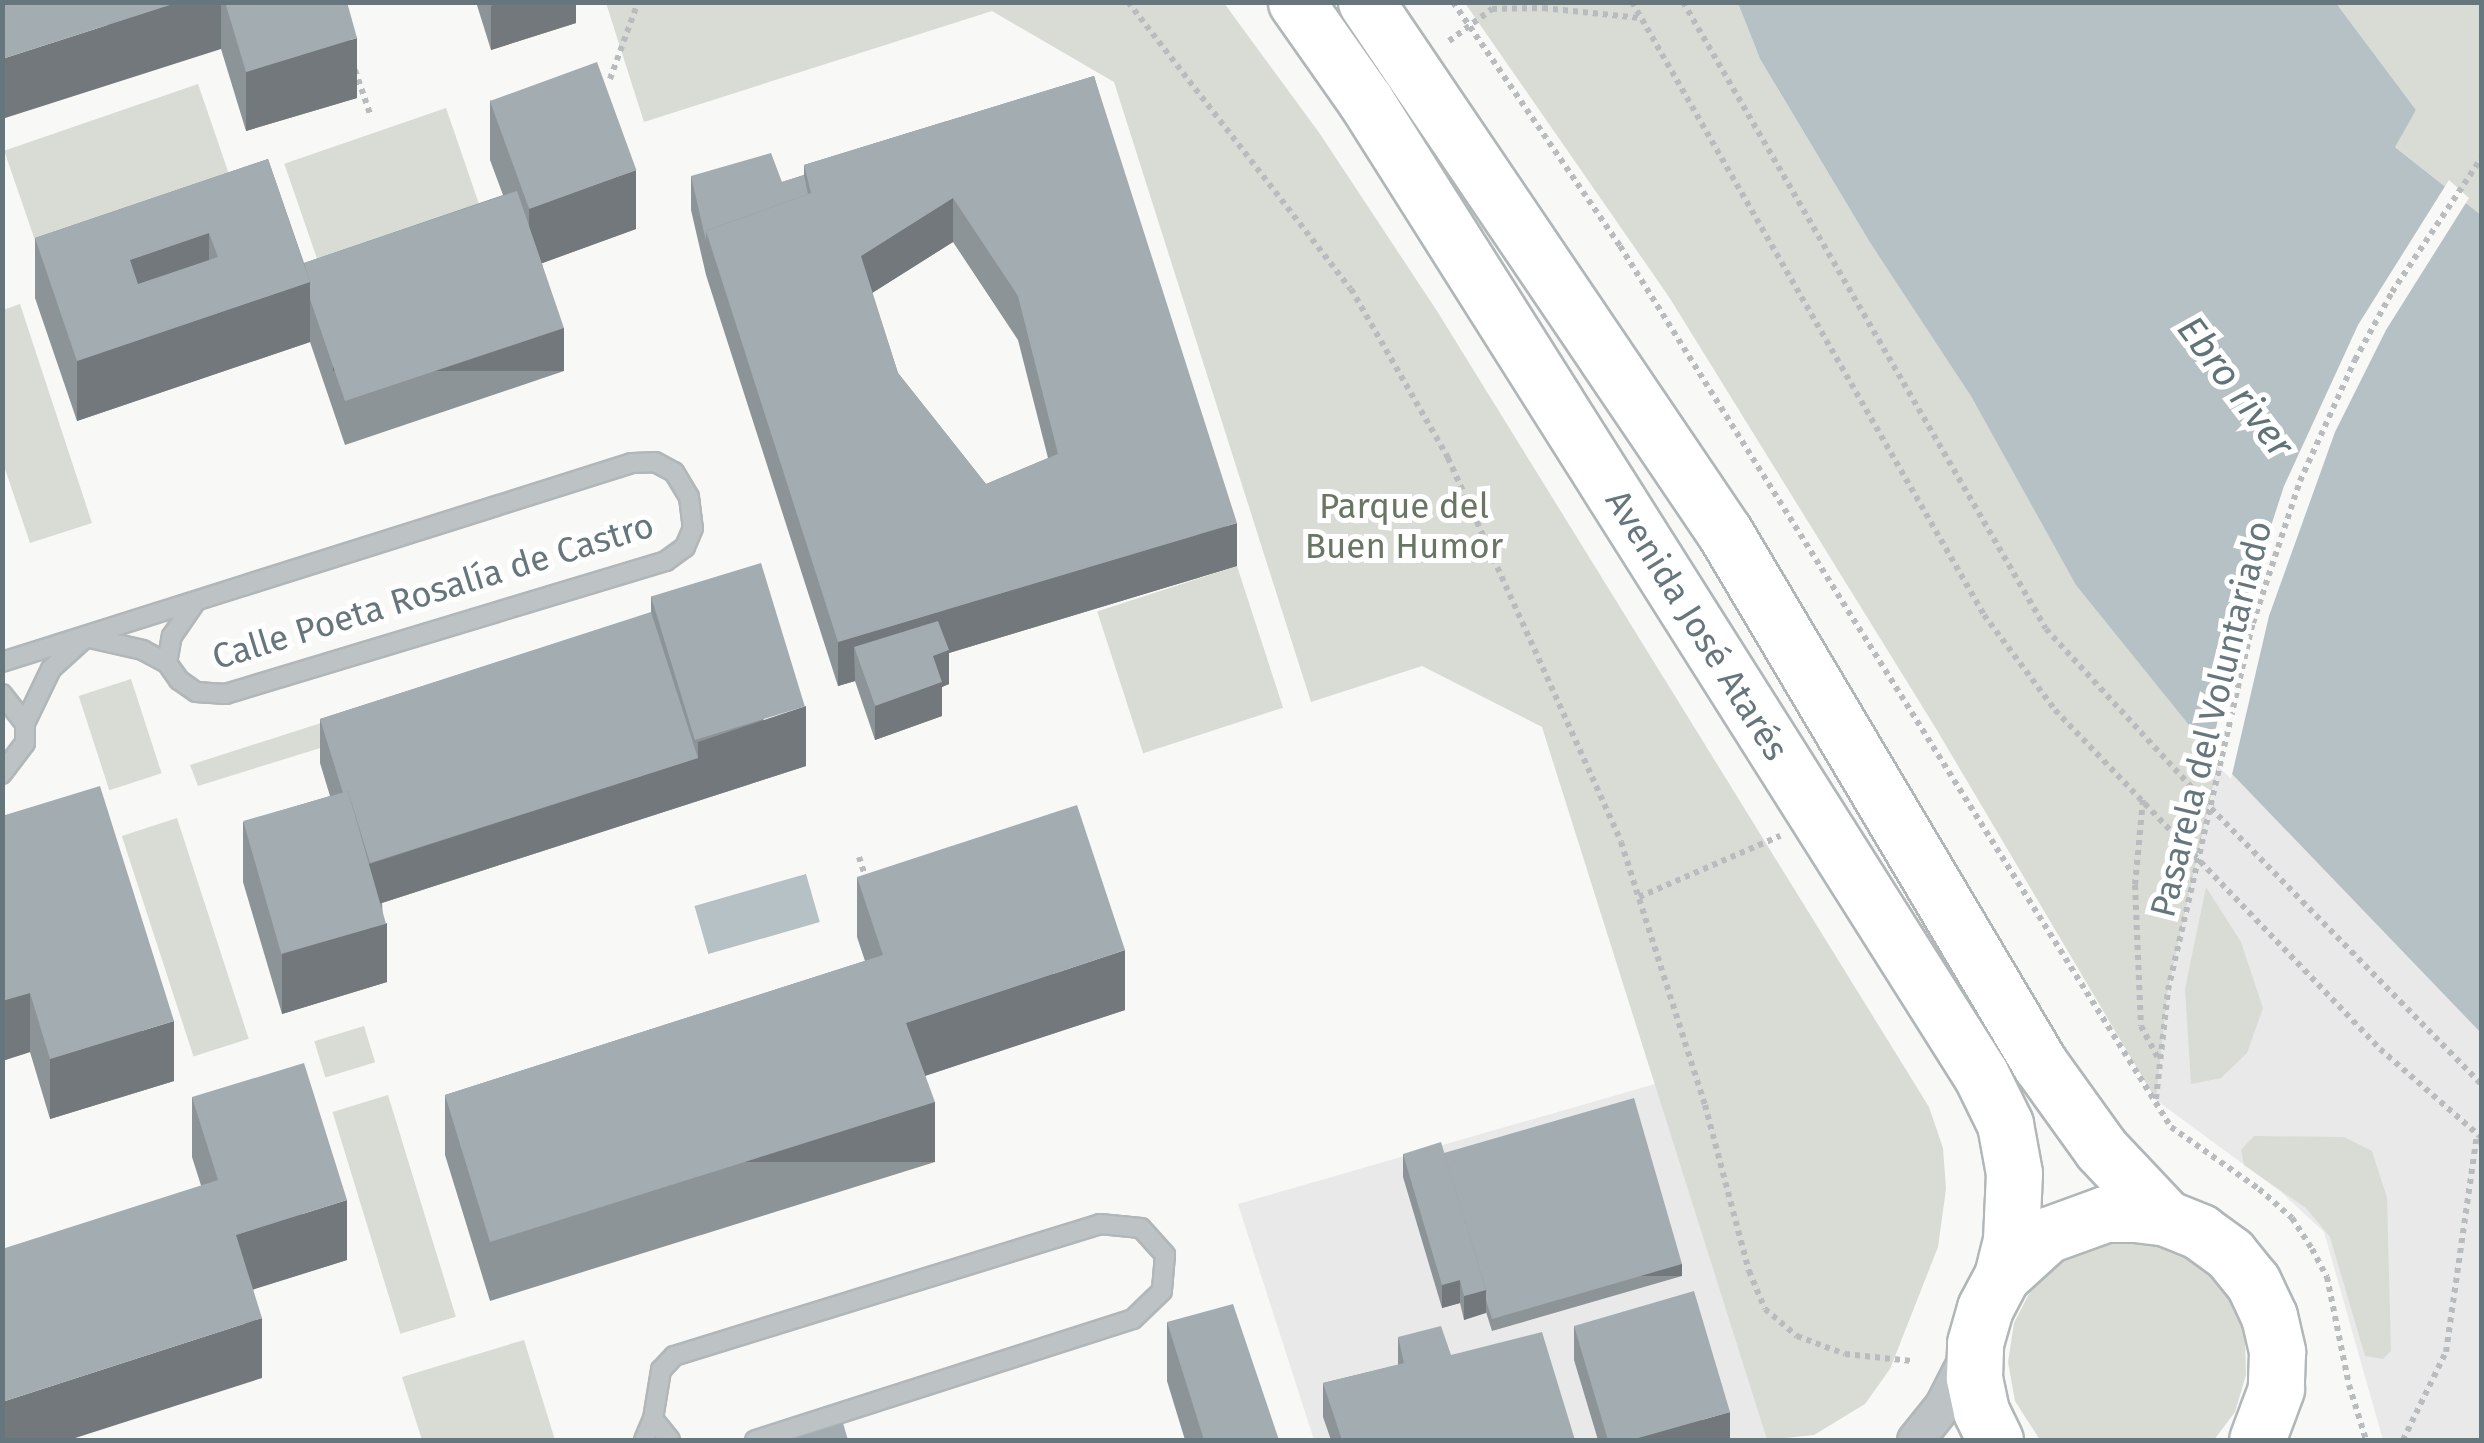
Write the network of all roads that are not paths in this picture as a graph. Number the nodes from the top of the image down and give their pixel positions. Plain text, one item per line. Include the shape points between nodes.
1 (1296, 2) edge
2 (1366, 2) edge
3 (196, 601) junction
4 (86, 637) junction
5 (2, 662) edge
6 (167, 663) junction
7 (2, 694) edge
8 (25, 723) junction
9 (2, 774) edge
10 (2166, 1218) junction
11 (2002, 1276) junction
12 (1975, 1342) junction
13 (2276, 1389) junction
14 (653, 1419) junction
15 (644, 1440) edge
16 (670, 1440) edge
17 (755, 1440) edge
18 (1915, 1440) edge
19 (1995, 1440) edge
20 (2257, 1440) edge
21 (2290, 1440) edge

1 - 11 main road, Avenida José Atarés via 1982,1074 2005,1124 2014,1174
2 - 10 main road, Avenida José Atarés via 1724,533 2040,1064 2101,1149
3 - 4 lane, Calle Poeta Rosalía de Castro
3 - 6 lane, Calle Poeta Rosalía de Castro via 172,636
3 - 6 lane, Calle Poeta Rosalía de Castro via 632,463 655,462 674,472 689,497 693,528 685,548 666,561 226,694 196,692
4 - 5 lane, Calle Poeta Rosalía de Castro
4 - 6 lane, Calle Poeta Rosalía de Castro via 114,640
4 - 8 lane, Calle Poeta Rosalía de Castro via 52,669
7 - 8 lane
8 - 9 lane, Calle Poeta Rosalía de Castro via 25,743
10 - 11 main road via 2105,1214 2075,1222 2047,1234
10 - 13 main road via 2200,1232 2254,1282 2270,1316
11 - 12 main road
12 - 18 street via 1943,1405
12 - 19 main road via 1974,1377
13 - 20 main road
13 - 21 main road
14 - 15 lane
14 - 16 lane
14 - 17 lane via 660,1370 674,1356 1100,1224 1142,1228 1165,1255 1162,1291 1133,1319

